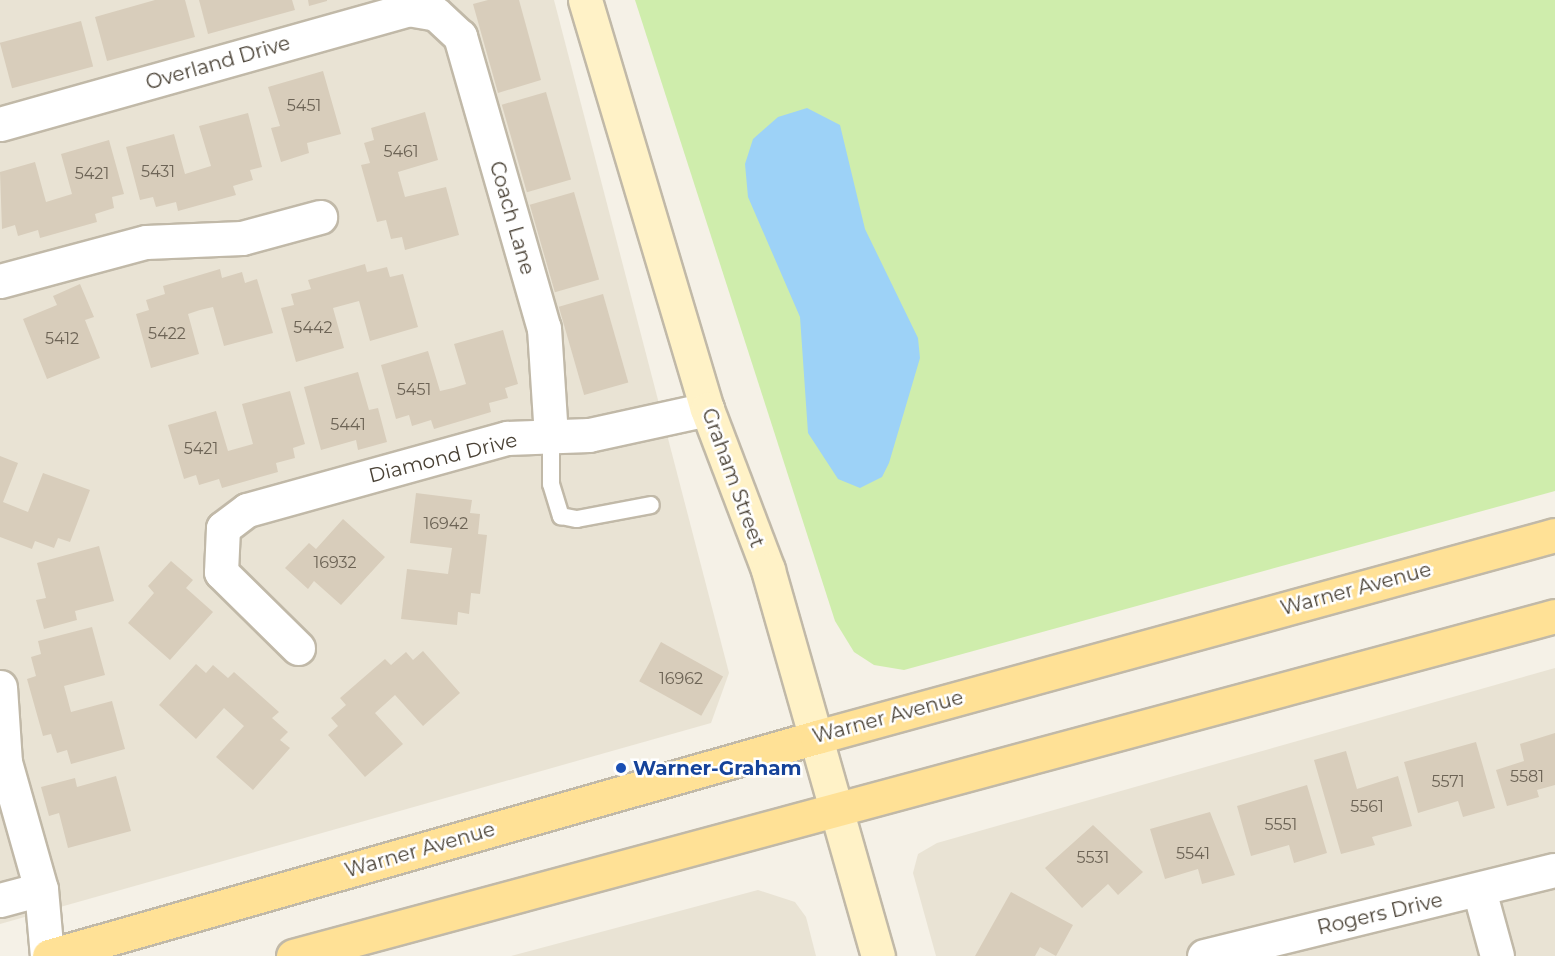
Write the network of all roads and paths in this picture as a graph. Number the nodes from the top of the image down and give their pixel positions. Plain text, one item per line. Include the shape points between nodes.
1 (585, 0) edge
2 (436, 14) joint
3 (0, 124) edge
4 (320, 217) dead end
5 (0, 281) edge
6 (707, 409) junction
7 (551, 436) junction
8 (651, 505) dead end
9 (1555, 535) edge
10 (1555, 616) edge
11 (298, 648) dead end
12 (0, 687) edge
13 (817, 737) junction
14 (837, 809) junction
15 (1555, 870) edge
16 (41, 889) junction
17 (1479, 890) junction
18 (0, 900) edge
19 (48, 956) edge
20 (293, 956) edge
21 (878, 956) edge
22 (1204, 956) edge
23 (1497, 956) edge

1 - 6 street, Graham Street
2 - 3 street, Overland Drive via 408,9
2 - 7 street, Coach Lane via 460,36 544,328
4 - 5 street via 242,238 146,242
6 - 7 street, Diamond Drive via 589,435
6 - 13 street, Graham Street via 768,570
7 - 8 lane via 551,484 561,516 577,519
7 - 11 street, Diamond Drive via 507,438 247,510 223,528 220,572
9 - 13 main road, Warner Avenue
10 - 14 main road
12 - 16 street via 5,762
13 - 14 street, Graham Street
13 - 19 main road, Warner Avenue
14 - 20 main road
14 - 21 street, Graham Street
15 - 17 street, Rogers Drive
16 - 18 street
16 - 19 street
17 - 22 street, Rogers Drive
17 - 23 street

